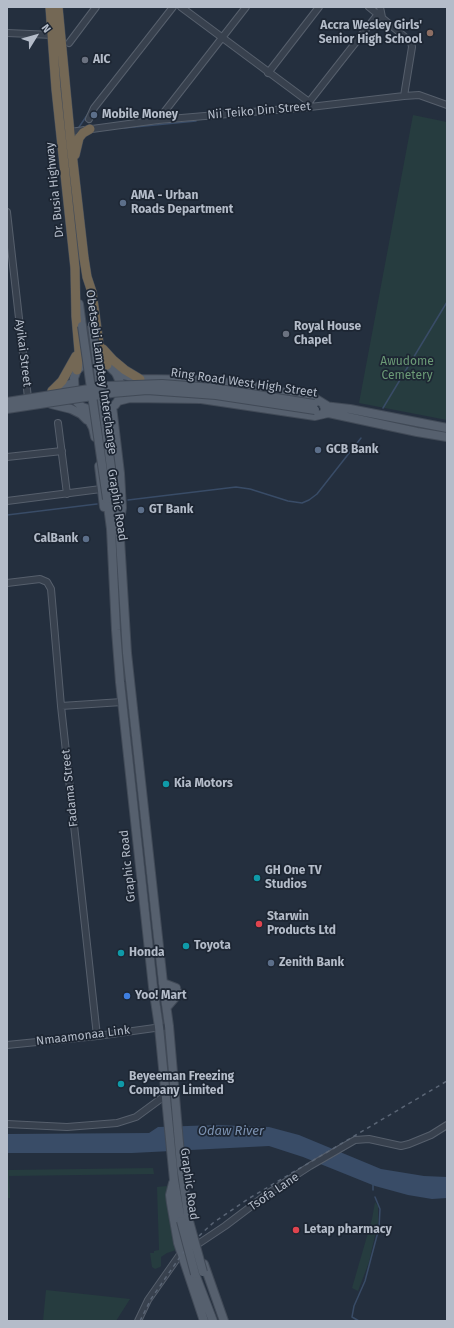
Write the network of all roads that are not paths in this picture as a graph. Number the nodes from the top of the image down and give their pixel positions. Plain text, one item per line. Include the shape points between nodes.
1 (50, 7) edge
2 (58, 7) edge
3 (96, 7) edge
4 (173, 7) edge
5 (181, 7) edge
6 (246, 7) edge
7 (319, 7) edge
8 (369, 7) edge
9 (380, 7) edge
10 (380, 16) junction
11 (7, 33) edge
12 (52, 36) junction
13 (221, 38) junction
14 (69, 43) dead end
15 (268, 73) junction
16 (404, 96) junction
17 (309, 105) junction
18 (447, 105) edge
19 (158, 120) junction
20 (89, 124) junction
21 (70, 132) junction
22 (74, 166) junction
23 (7, 212) edge
24 (7, 221) edge
25 (87, 277) junction
26 (76, 278) junction
27 (99, 344) junction
28 (79, 351) junction
29 (107, 365) junction
30 (77, 370) junction
31 (116, 373) junction
32 (140, 379) junction
33 (73, 383) junction
34 (110, 390) junction
35 (52, 391) junction
36 (28, 398) junction
37 (7, 401) edge
38 (115, 403) junction
39 (51, 404) junction
40 (80, 404) junction
41 (7, 409) edge
42 (328, 410) junction
43 (58, 423) dead end
44 (91, 424) junction
45 (447, 428) edge
46 (447, 437) edge
47 (62, 451) junction
48 (7, 457) edge
49 (101, 489) junction
50 (67, 494) junction
51 (111, 498) junction
52 (7, 501) edge
53 (113, 516) junction
54 (7, 583) edge
55 (122, 702) junction
56 (61, 706) junction
57 (163, 983) junction
58 (167, 1007) junction
59 (169, 1026) junction
60 (159, 1027) junction
61 (97, 1036) junction
62 (7, 1045) edge
63 (166, 1095) junction
64 (7, 1124) edge
65 (447, 1125) edge
66 (177, 1162) junction
67 (174, 1180) junction
68 (184, 1192) junction
69 (185, 1221) junction
70 (198, 1244) junction
71 (181, 1253) junction
72 (199, 1273) junction
73 (138, 1321) edge
74 (204, 1321) edge
75 (212, 1321) edge
76 (220, 1321) edge
77 (224, 1321) edge

1 - 12 highway
2 - 21 highway, Dr. Busia Highway
3 - 14 street
4 - 20 street via 94,108
5 - 13 street
6 - 13 street
7 - 15 street
8 - 10 street
9 - 10 street
10 - 16 street via 412,44
10 - 17 street
11 - 12 street
12 - 26 highway, Dr. Busia Highway via 65,124 65,135 62,139
13 - 15 street
13 - 19 street
15 - 17 street
16 - 17 street, Nii Teiko Din Street
16 - 18 street, Nii Teiko Din Street via 419,96
17 - 19 street, Nii Teiko Din Street
19 - 20 street, Nii Teiko Din Street
20 - 21 street, Nii Teiko Din Street
20 - 22 highway via 79,138
21 - 22 highway, Dr. Busia Highway
22 - 25 highway, Dr. Busia Highway
23 - 24 street, Ayikai Street
24 - 36 street, Ayikai Street
25 - 27 highway, Dr. Busia Highway via 92,292
25 - 51 main road, Obetsebi Lamptey Interchange, bridge
26 - 28 highway, Dr. Busia Highway
26 - 51 main road, Obetsebi Lamptey Interchange, bridge
27 - 29 highway, Dr. Busia Highway
27 - 32 highway via 113,360
28 - 30 highway, Dr. Busia Highway
28 - 35 highway via 62,381
29 - 30 main road via 98,362 88,363
29 - 31 main road
30 - 33 main road
31 - 32 main road, Ring Road West High Street
31 - 38 main road via 121,392
32 - 42 main road, Ring Road West High Street via 208,380 247,385 316,399
33 - 35 main road
33 - 40 main road
34 - 37 main road, bridge
34 - 41 main road, bridge
34 - 42 main road, Ring Road West High Street, bridge via 198,393
35 - 36 main road
36 - 37 main road
38 - 40 main road via 97,410
38 - 42 main road, Ring Road West High Street via 130,398 201,398 302,415 315,416
38 - 53 main road, Graphic Road via 122,508 121,514
39 - 40 main road
39 - 41 main road
39 - 44 main road via 71,409
40 - 44 main road, Graphic Road
42 - 45 main road, Ring Road West High Street via 366,412
42 - 46 main road, Ring Road West High Street via 356,420
43 - 47 street
44 - 49 main road, Graphic Road via 97,448
47 - 48 street
47 - 50 street
49 - 50 street
49 - 53 main road, Graphic Road via 104,506
50 - 52 street
51 - 53 main road, Obetsebi Lamptey Interchange
53 - 55 main road, Graphic Road via 116,630
53 - 57 main road, Graphic Road via 120,539 127,652
54 - 56 street, Fadama Street via 40,580 50,586
55 - 56 street
55 - 60 main road, Graphic Road
56 - 61 street, Fadama Street
57 - 58 main road, Graphic Road
57 - 58 main road via 177,990
58 - 59 main road, Graphic Road
59 - 60 street, Nmaamonaa Link
59 - 66 main road, Graphic Road via 178,1117
60 - 61 street, Nmaamonaa Link
60 - 63 main road, Graphic Road
61 - 62 street, Nmaamonaa Link
63 - 64 street via 136,1117 117,1123 67,1128
63 - 66 main road, Graphic Road
65 - 70 street, Tsofa Lane via 431,1135 401,1146 369,1139 355,1140 270,1192
66 - 67 main road, Graphic Road
66 - 68 main road, Graphic Road
67 - 69 main road, Graphic Road
67 - 71 main road via 170,1195
68 - 69 main road, Graphic Road
68 - 70 main road
69 - 72 main road, Graphic Road, bridge
70 - 77 main road
71 - 73 street via 148,1300
71 - 74 main road
72 - 75 main road, Graphic Road
72 - 76 main road, Graphic Road

